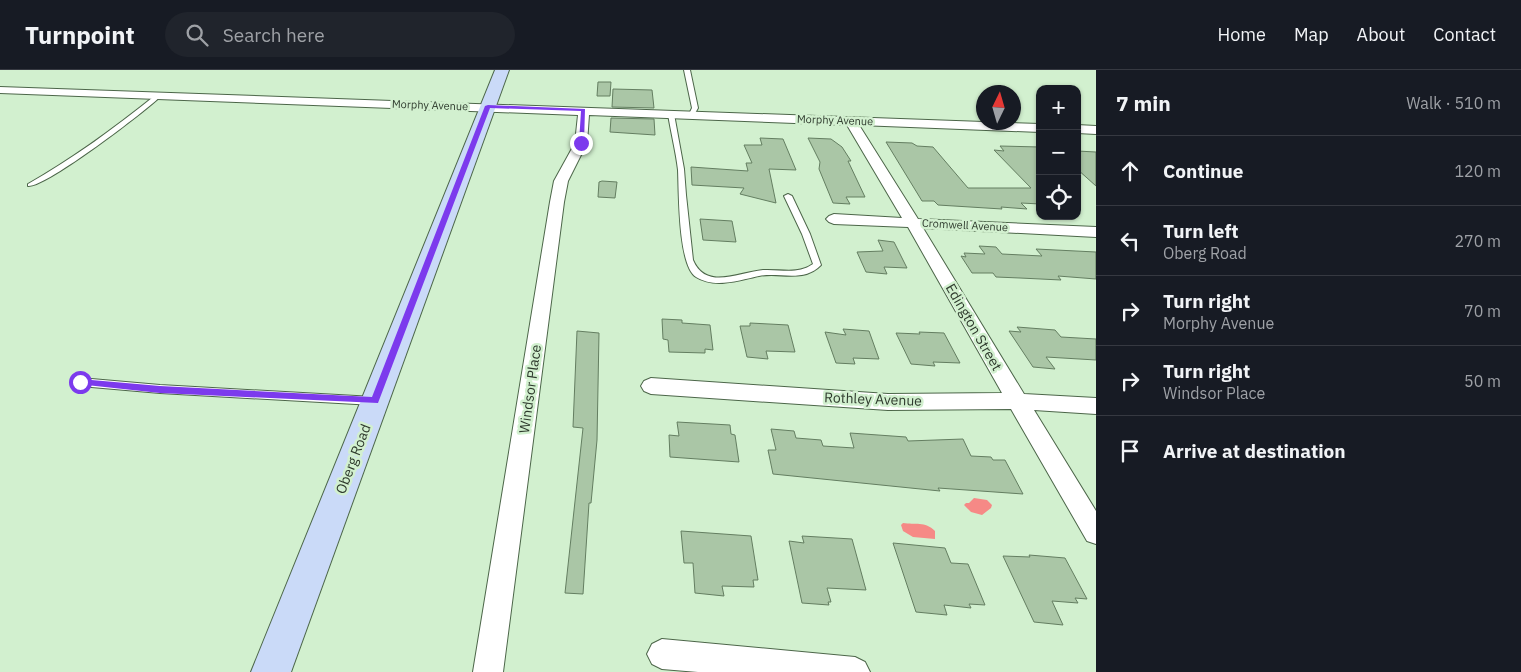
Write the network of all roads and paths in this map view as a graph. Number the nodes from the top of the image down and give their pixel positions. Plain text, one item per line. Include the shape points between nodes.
1 (502, 70) edge
2 (687, 70) edge
3 (0, 90) edge
4 (159, 95) junction
5 (488, 106) junction
6 (584, 110) junction
7 (671, 114) junction
8 (692, 114) junction
9 (851, 121) junction
10 (1036, 128) edge
11 (1081, 129) edge
12 (1096, 130) edge
13 (30, 185) dead end
14 (788, 196) dead end
15 (834, 219) dead end
16 (914, 222) junction
17 (1096, 232) edge
18 (80, 382) dead end
19 (651, 386) dead end
20 (375, 401) junction
21 (1016, 401) junction
22 (1096, 406) edge
23 (1096, 533) edge
24 (662, 654) dead end
25 (271, 672) edge
26 (488, 672) edge
27 (855, 672) edge

1 - 5 street, Oberg Road
2 - 8 lane via 695,108
3 - 4 street, Morphy Avenue
4 - 5 street, Morphy Avenue
4 - 13 lane via 86,152
5 - 6 street, Morphy Avenue
5 - 20 street, Oberg Road
6 - 7 street, Morphy Avenue
6 - 26 street, Windsor Place via 581,143 561,181 557,202
7 - 8 street, Morphy Avenue
7 - 14 lane via 681,169 689,260 700,276 717,280 762,273 792,274 808,271 817,265
8 - 9 street, Morphy Avenue
9 - 10 street, Morphy Avenue
9 - 16 street, Edington Street
11 - 12 street
15 - 16 street, Cromwell Avenue
16 - 17 street, Cromwell Avenue
16 - 21 street, Edington Street
18 - 20 lane via 160,390
19 - 21 street, Rothley Avenue via 888,402
20 - 25 street, Oberg Road
21 - 22 street, Rothley Avenue
21 - 23 street, Edington Street
24 - 27 street

